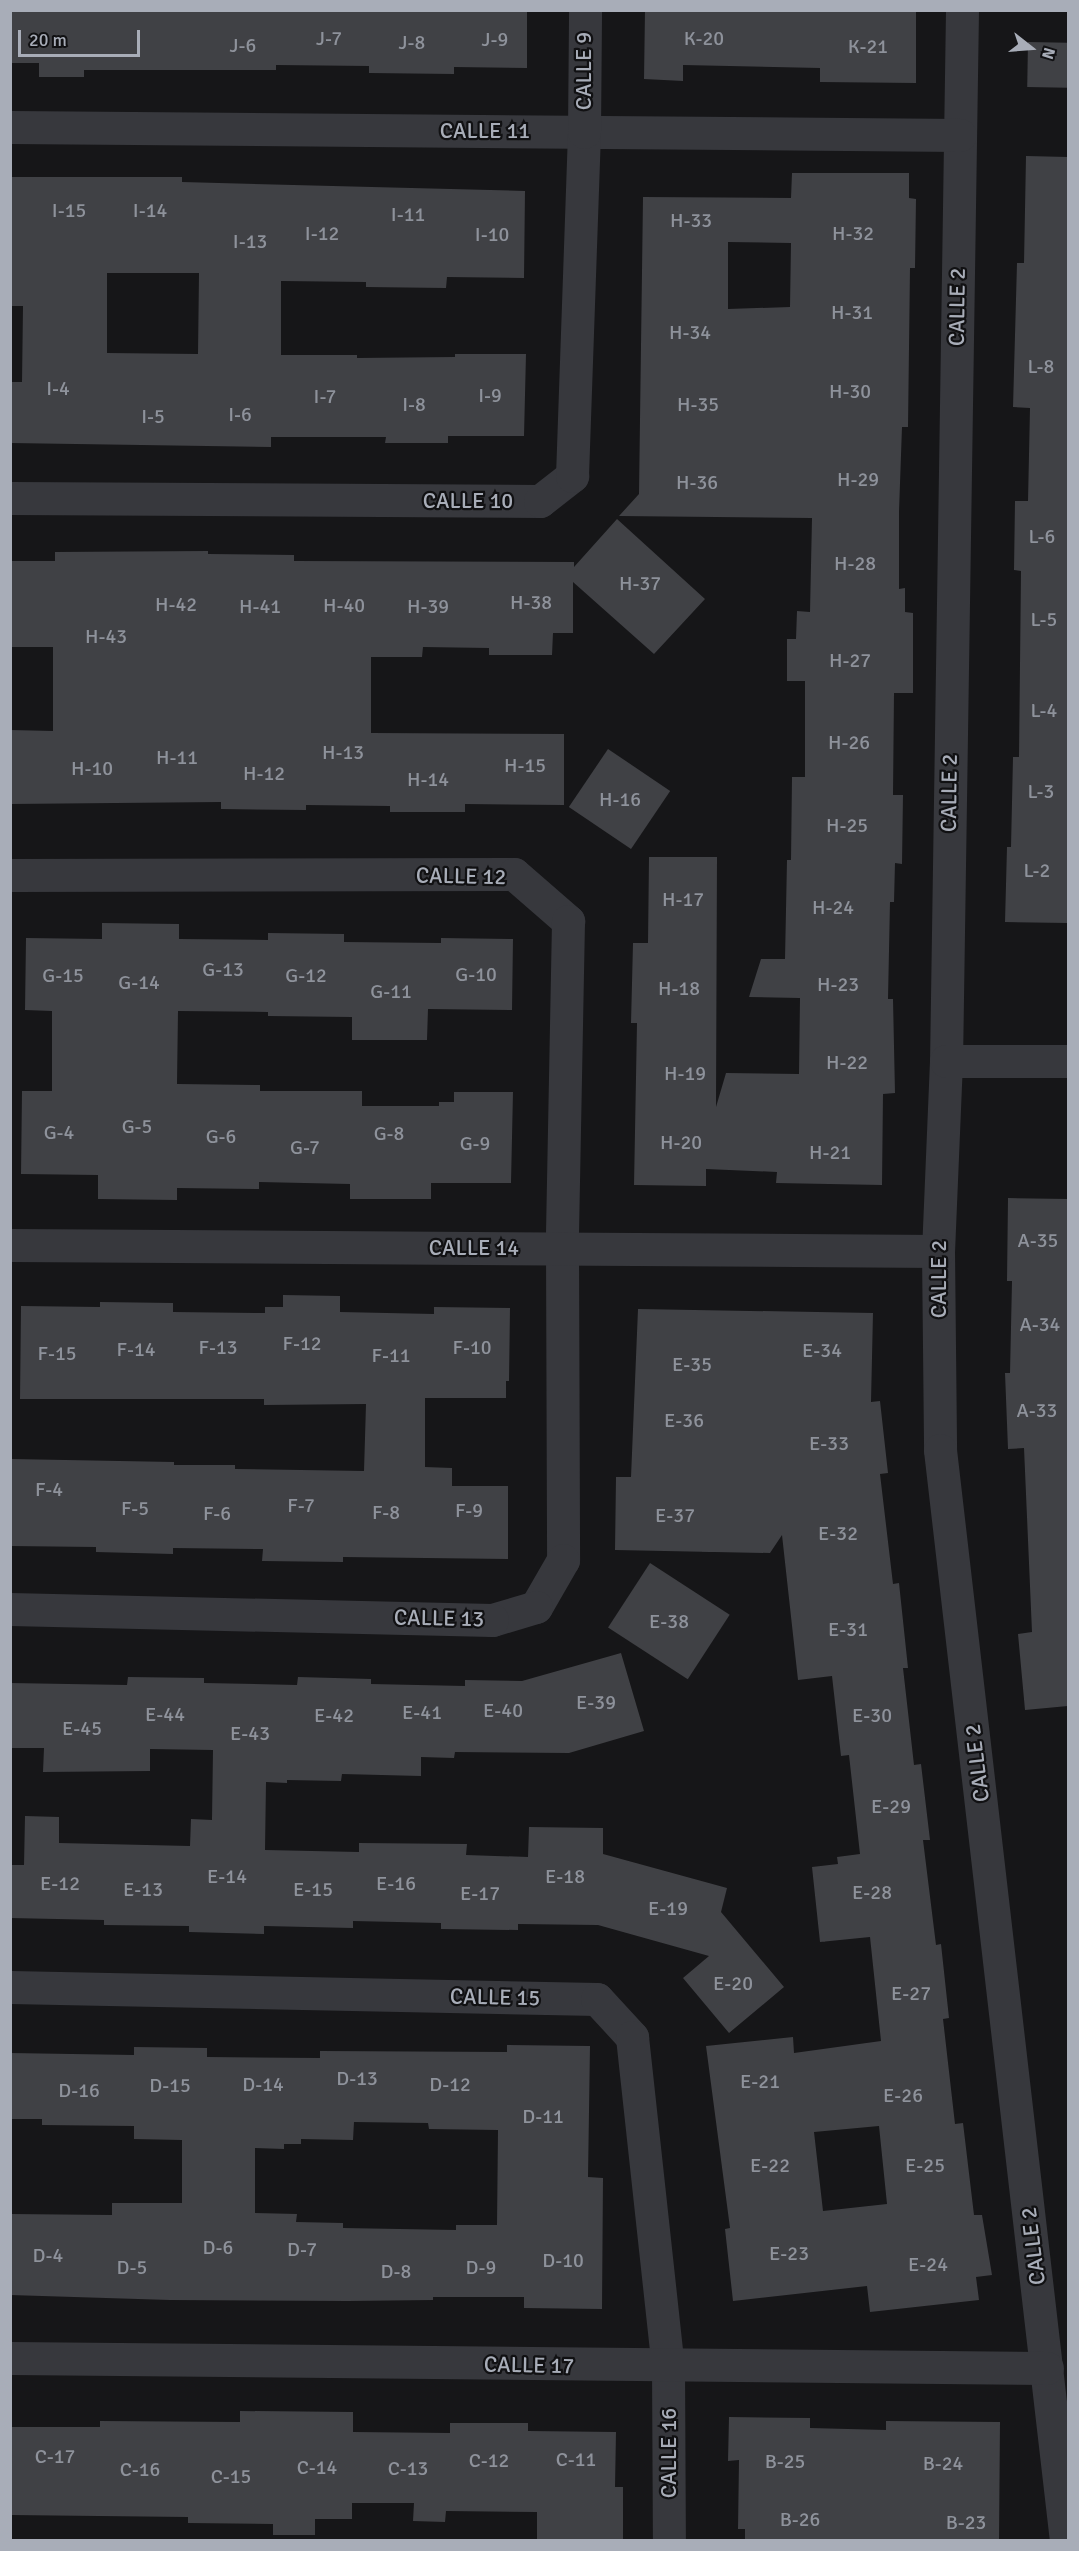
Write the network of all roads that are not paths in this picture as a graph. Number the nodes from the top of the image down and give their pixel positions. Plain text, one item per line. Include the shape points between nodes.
1 (585, 10) edge
2 (962, 10) edge
3 (10, 128) edge
4 (584, 132) junction
5 (960, 135) junction
6 (10, 498) edge
7 (10, 875) edge
8 (946, 1061) junction
9 (1068, 1061) edge
10 (10, 1245) edge
11 (562, 1248) junction
12 (938, 1251) junction
13 (10, 1609) edge
14 (10, 1987) edge
15 (10, 2358) edge
16 (668, 2366) junction
17 (1047, 2368) junction
18 (669, 2541) edge
19 (1066, 2541) edge

1 - 4 street, CALLE 9
2 - 5 street, CALLE 2
3 - 4 street, CALLE 11
4 - 5 street, CALLE 11
4 - 6 street, CALLE 10 via 572,476 540,501
5 - 8 street, CALLE 2
7 - 11 street, CALLE 12 via 514,874 568,921
8 - 9 street
8 - 12 street, CALLE 2
10 - 11 street, CALLE 14
11 - 12 street, CALLE 14
11 - 13 street, CALLE 13 via 563,1560 536,1607 492,1620
12 - 17 street, CALLE 2 via 940,1450
14 - 16 street, CALLE 15 via 597,1999 633,2037
15 - 16 street, CALLE 17
16 - 17 street, CALLE 17
16 - 18 street, CALLE 16
17 - 19 street, CALLE 2

